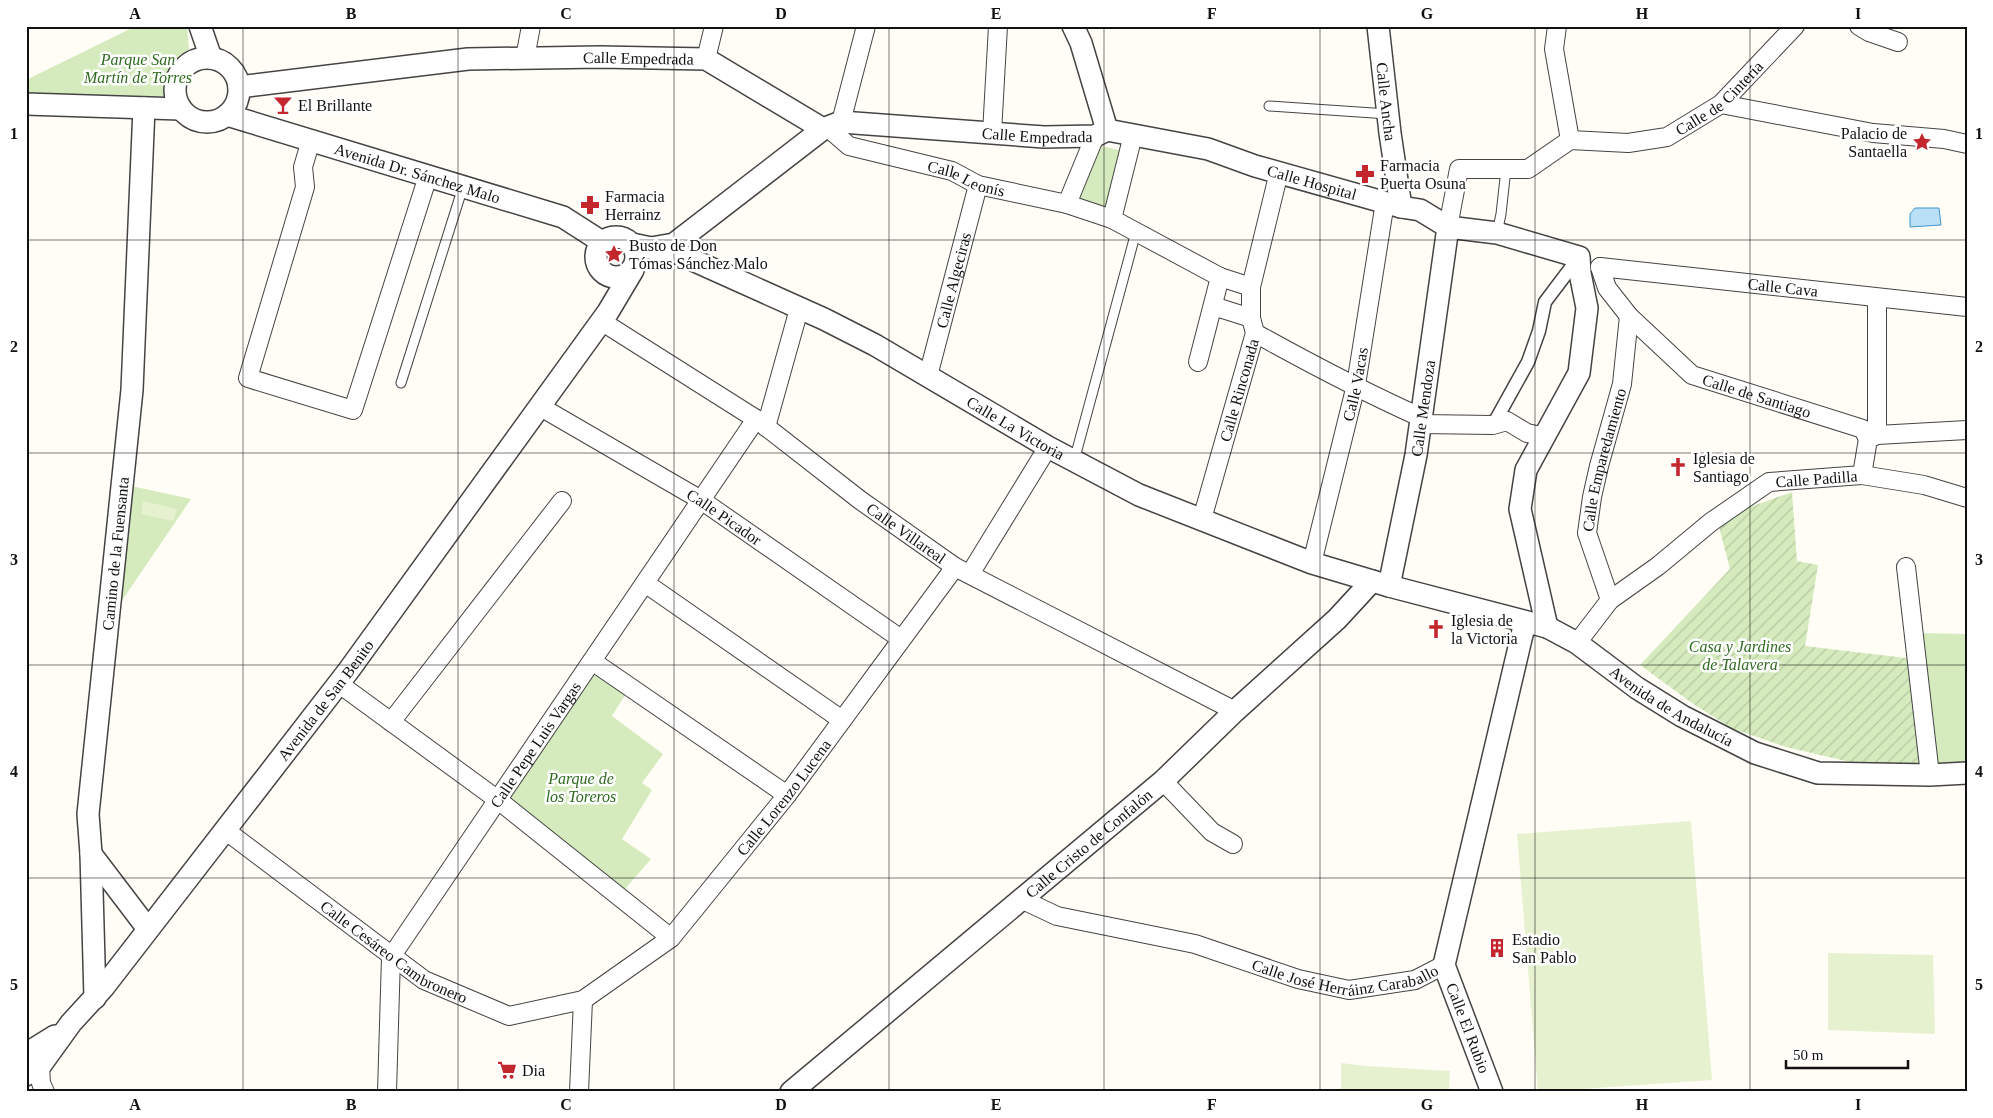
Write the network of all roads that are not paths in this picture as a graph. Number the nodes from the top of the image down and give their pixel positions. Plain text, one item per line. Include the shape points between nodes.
1 (200, 26) edge
2 (531, 26) edge
3 (714, 26) edge
4 (866, 26) edge
5 (998, 26) edge
6 (1073, 26) edge
7 (1378, 26) edge
8 (1557, 26) edge
9 (1795, 26) edge
10 (1859, 26) edge
11 (1898, 42) dead end
12 (211, 58) junction
13 (525, 58) junction
14 (706, 59) junction
15 (239, 86) junction
16 (28, 100) edge
17 (1721, 104) junction
18 (1269, 106) dead end
19 (144, 108) junction
20 (181, 109) junction
21 (1388, 114) junction
22 (227, 115) junction
23 (830, 126) junction
24 (992, 133) junction
25 (1101, 133) junction
26 (1133, 135) junction
27 (311, 140) junction
28 (1570, 140) junction
29 (1966, 142) edge
30 (1506, 169) junction
31 (1279, 172) junction
32 (428, 176) junction
33 (978, 185) junction
34 (463, 187) junction
35 (1067, 204) junction
36 (1393, 204) junction
37 (1112, 219) junction
38 (1448, 227) junction
39 (1136, 232) junction
40 (1497, 233) junction
41 (602, 242) junction
42 (642, 246) junction
43 (1579, 257) junction
44 (1600, 268) junction
45 (632, 270) junction
46 (607, 275) junction
47 (1220, 277) junction
48 (1251, 287) junction
49 (1877, 298) junction
50 (1213, 306) junction
51 (1967, 307) edge
52 (799, 309) junction
53 (604, 316) junction
54 (1629, 316) junction
55 (1253, 325) junction
56 (1198, 362) dead end
57 (928, 376) junction
58 (402, 383) dead end
59 (1356, 385) junction
60 (539, 406) junction
61 (1420, 420) junction
62 (761, 423) junction
63 (1493, 425) junction
64 (1967, 430) edge
65 (1545, 437) junction
66 (1872, 437) junction
67 (1048, 448) junction
68 (1074, 462) junction
69 (1862, 475) junction
70 (1967, 498) edge
71 (701, 500) junction
72 (562, 501) dead end
73 (1202, 519) junction
74 (1312, 563) junction
75 (1906, 566) dead end
76 (963, 570) junction
77 (645, 583) junction
78 (1380, 584) junction
79 (1610, 600) junction
80 (1525, 622) junction
81 (1547, 627) junction
82 (902, 639) junction
83 (1577, 643) junction
84 (592, 661) junction
85 (338, 683) junction
86 (1234, 711) junction
87 (842, 720) junction
88 (390, 722) junction
89 (1967, 773) edge
90 (1930, 775) junction
91 (1164, 781) junction
92 (787, 795) junction
93 (498, 800) junction
94 (225, 830) junction
95 (1233, 844) dead end
96 (91, 854) junction
97 (1023, 900) junction
98 (148, 929) junction
99 (671, 938) junction
100 (391, 957) junction
101 (1444, 965) junction
102 (95, 998) junction
103 (583, 1000) junction
104 (33, 1067) edge
105 (45, 1092) edge
106 (58, 1092) edge
107 (387, 1092) edge
108 (579, 1092) edge
109 (791, 1092) edge
110 (1492, 1092) edge

1 - 12 street
2 - 13 street
3 - 14 street
4 - 23 street
5 - 24 street
6 - 25 street via 1081,42
7 - 21 street, Calle Ancha
8 - 28 street via 1554,49
9 - 17 street, Calle de Cintería
10 - 11 street
12 - 15 street via 230,68
12 - 20 street via 200,58 182,69 174,89
13 - 14 street, Calle Empedrada
13 - 15 street, Calle Empedrada via 468,60
14 - 23 street, Calle Empedrada
15 - 22 street via 234,107
16 - 19 street
17 - 28 street, Calle de Cintería via 1667,137 1628,143
17 - 29 street via 1873,133
18 - 21 lane
19 - 20 street
19 - 96 street, Camino de la Fuensanta via 132,390 88,814
20 - 22 street via 198,121 218,120
21 - 36 street, Calle Ancha
22 - 27 street, Avenida Dr. Sánchez Malo
23 - 24 street, Calle Empedrada
23 - 33 street, Calle Leonís via 849,146 952,171
23 - 42 street via 674,244
24 - 25 street, Calle Empedrada via 1044,137
25 - 26 street, Calle Hospital
25 - 35 street
26 - 31 street, Calle Hospital via 1208,149
26 - 37 street
27 - 32 street, Avenida Dr. Sánchez Malo
27 - 32 street via 303,166 305,187 248,378 353,410
28 - 30 street via 1528,169
30 - 38 street via 1458,169
30 - 40 lane
31 - 36 street, Calle Hospital
31 - 48 street, Calle Rinconada
32 - 34 street, Avenida Dr. Sánchez Malo
33 - 35 street, Calle Leonís
33 - 57 street, Calle Algeciras
34 - 41 street, Avenida Dr. Sánchez Malo via 563,217
34 - 58 lane
35 - 37 street, Calle Leonís
36 - 38 street, Calle Hospital via 1420,210
36 - 59 street, Calle Vacas
37 - 39 street, Calle Leonís
38 - 40 street, Calle Hospital
38 - 61 street, Calle Mendoza
39 - 47 street, Calle Leonís
39 - 68 lane
40 - 43 street, Calle Hospital
41 - 42 street via 620,237
41 - 46 street via 596,260
42 - 45 street
42 - 52 street, Calle La Victoria via 677,253
43 - 44 street, Calle Hospital
43 - 63 street via 1545,302 1528,362
43 - 65 street via 1587,308 1579,373
44 - 49 street, Calle Cava
44 - 54 street, Calle de Santiago via 1606,288
45 - 46 street via 621,277
45 - 53 street, Avenida de San Benito
46 - 53 street
47 - 48 street, Calle Leonís
47 - 50 street
48 - 55 street, Calle Rinconada
49 - 51 street, Calle Cava
49 - 66 street, Calle Padilla
50 - 55 street
50 - 56 street
52 - 57 street, Calle La Victoria via 875,345
52 - 62 street, Calle Pepe Luis Vargas
53 - 60 street, Avenida de San Benito
53 - 62 street, Calle Villareal
54 - 66 street, Calle de Santiago via 1692,375 1863,429
54 - 79 street, Calle Emparedamiento via 1622,384 1599,466 1587,533
55 - 59 street via 1306,361
55 - 73 street, Calle Rinconada
57 - 67 street, Calle La Victoria
59 - 61 street
59 - 74 street, Calle Vacas
60 - 71 street, Calle Picador
60 - 85 street, Avenida de San Benito
61 - 63 street
61 - 78 street, Calle Mendoza via 1416,455
62 - 71 street, Calle Pepe Luis Vargas
62 - 76 street, Calle Villareal via 860,500
63 - 65 street via 1507,421 1527,433
64 - 66 street
65 - 81 street via 1526,470 1520,510
66 - 69 street, Calle Padilla
67 - 68 street, Calle La Victoria
67 - 76 street, Calle Lorenzo Lucena
68 - 73 street, Calle La Victoria via 1139,495
69 - 70 street via 1924,485
69 - 79 street, Calle Padilla via 1769,482
71 - 77 street, Calle Pepe Luis Vargas
71 - 82 street, Calle Picador
72 - 88 street
73 - 74 street, Calle La Victoria
74 - 78 street, Calle La Victoria
75 - 90 street
76 - 82 street, Calle Lorenzo Lucena
76 - 86 street, Calle Villareal
77 - 84 street, Calle Pepe Luis Vargas
77 - 87 street
78 - 80 street, Avenida de Andalucía
78 - 86 street, Calle Cristo de Confalón
79 - 83 street, Calle Padilla
80 - 81 street, Avenida de Andalucía
80 - 101 street, Calle José Herráinz Caraballo
81 - 83 street, Avenida de Andalucía
82 - 87 street, Calle Lorenzo Lucena
83 - 90 street, Avenida de Andalucía via 1682,716 1755,753 1818,773
84 - 92 street
84 - 93 street, Calle Pepe Luis Vargas
85 - 88 street
85 - 94 street, Avenida de San Benito
86 - 91 street, Calle Cristo de Confalón
87 - 92 street, Calle Lorenzo Lucena
88 - 93 street
89 - 90 street, Avenida de Andalucía
91 - 95 street via 1212,832
91 - 97 street, Calle Cristo de Confalón
92 - 99 street, Calle Lorenzo Lucena
93 - 99 street
93 - 100 street, Calle Pepe Luis Vargas
94 - 98 street, Avenida de San Benito
94 - 100 street, Calle Cesáreo Cambronero
96 - 98 street
96 - 102 street, Camino de la Fuensanta
97 - 101 street, Calle José Herráinz Caraballo via 1057,916 1195,944 1298,979 1349,990 1416,980
97 - 109 street, Calle Cristo de Confalón
98 - 102 street, Avenida de San Benito
99 - 103 street, Calle Lorenzo Lucena
100 - 103 street, Calle Cesáreo Cambronero via 424,980 509,1016
100 - 107 street
101 - 110 street, Calle El Rubio
102 - 104 street, Avenida de San Benito
103 - 108 street
104 - 105 street
104 - 106 street

